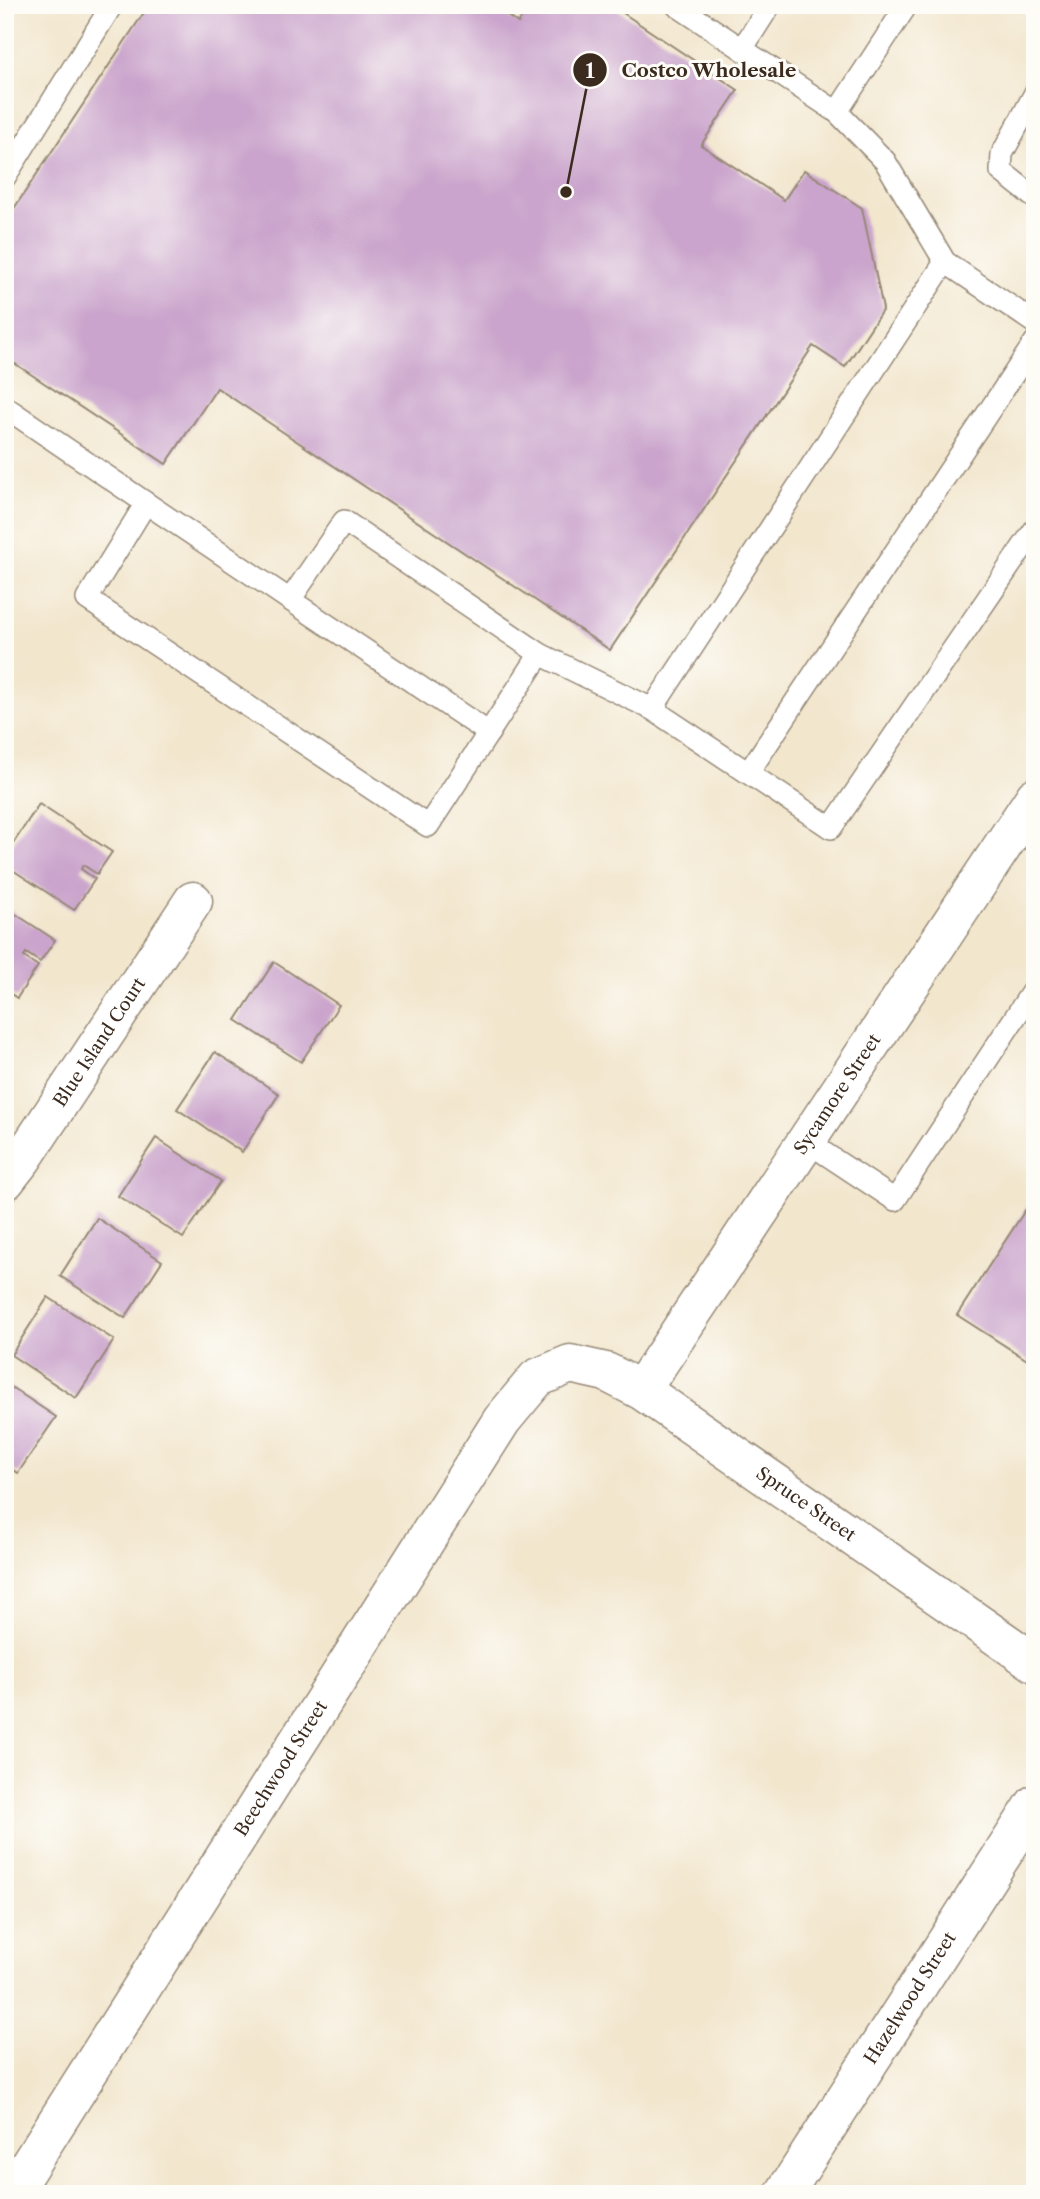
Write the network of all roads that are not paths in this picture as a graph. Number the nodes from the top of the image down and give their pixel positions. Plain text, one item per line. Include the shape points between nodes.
1 (112, 5) edge
2 (676, 5) edge
3 (770, 5) edge
4 (907, 5) edge
5 (742, 49) junction
6 (1035, 93) edge
7 (837, 112) junction
8 (5, 177) edge
9 (1035, 198) edge
10 (945, 262) junction
11 (1035, 323) edge
12 (1035, 342) edge
13 (5, 407) edge
14 (146, 503) junction
15 (1035, 529) edge
16 (290, 600) junction
17 (540, 654) junction
18 (652, 709) junction
19 (489, 733) junction
20 (748, 773) junction
21 (1035, 797) edge
22 (192, 901) dead end
23 (1035, 987) edge
24 (806, 1141) junction
25 (5, 1181) edge
26 (570, 1364) joint
27 (640, 1390) junction
28 (1035, 1663) edge
29 (1035, 1804) edge
30 (11, 2194) edge
31 (783, 2194) edge

1 - 8 lane
2 - 5 lane
3 - 5 lane
4 - 7 lane
5 - 7 lane
6 - 9 lane via 1002,154 1001,171
7 - 10 lane via 885,162
10 - 11 lane
10 - 18 lane
12 - 20 lane
13 - 14 lane
14 - 16 lane
14 - 19 lane via 87,599 428,826
15 - 20 lane via 831,828
16 - 17 lane via 344,521
16 - 19 lane
17 - 18 lane
17 - 19 lane
18 - 20 lane
21 - 24 street, Sycamore Street
22 - 25 street, Blue Island Court
23 - 24 lane via 895,1200
24 - 27 street, Sycamore Street
26 - 27 street, Spruce Street via 606,1372
26 - 30 street, Beechwood Street via 537,1378 502,1420
27 - 28 street, Spruce Street
29 - 31 street, Hazelwood Street

